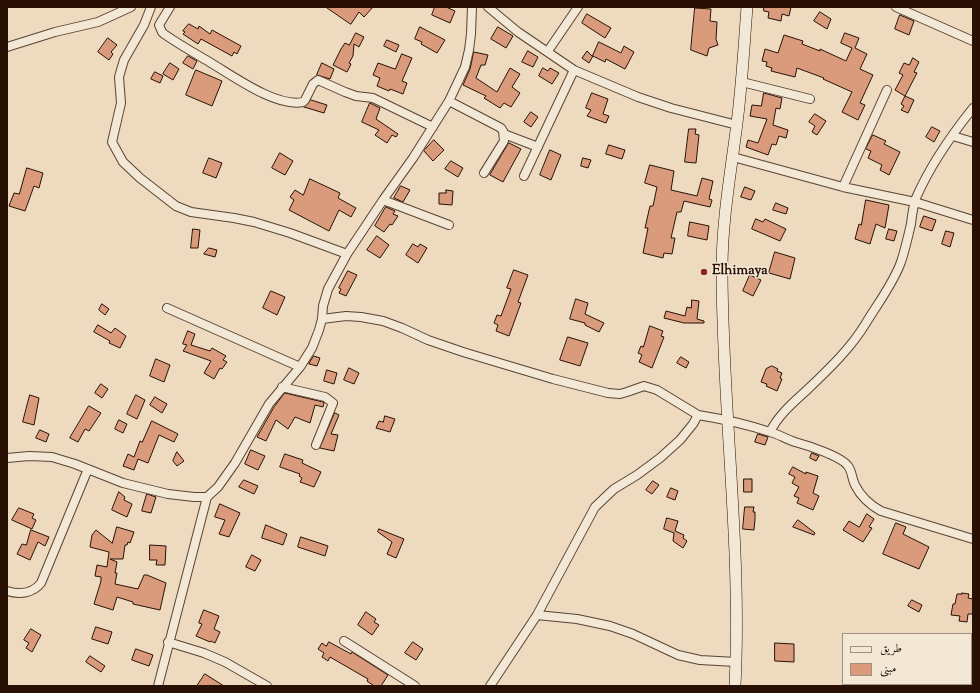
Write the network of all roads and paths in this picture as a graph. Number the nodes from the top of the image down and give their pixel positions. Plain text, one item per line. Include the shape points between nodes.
1 (131, 7) edge
2 (150, 7) edge
3 (170, 7) edge
4 (472, 7) edge
5 (488, 7) edge
6 (578, 7) edge
7 (747, 7) edge
8 (896, 7) edge
9 (118, 9) edge
10 (973, 41) edge
11 (7, 47) edge
12 (548, 51) junction
13 (574, 70) junction
14 (742, 82) junction
15 (887, 90) dead end
16 (810, 99) dead end
17 (449, 102) junction
18 (973, 108) edge
19 (737, 124) junction
20 (433, 127) junction
21 (504, 134) junction
22 (953, 136) junction
23 (973, 142) edge
24 (538, 147) junction
25 (733, 157) junction
26 (484, 173) dead end
27 (524, 176) dead end
28 (842, 187) junction
29 (383, 200) junction
30 (915, 202) junction
31 (973, 220) edge
32 (449, 225) dead end
33 (347, 254) junction
34 (167, 308) dead end
35 (322, 319) junction
36 (300, 367) junction
37 (282, 387) junction
38 (698, 415) junction
39 (728, 420) junction
40 (770, 432) junction
41 (316, 445) dead end
42 (7, 458) edge
43 (88, 469) junction
44 (207, 497) junction
45 (973, 539) edge
46 (7, 591) edge
47 (537, 615) junction
48 (344, 641) dead end
49 (168, 642) junction
50 (736, 662) junction
51 (158, 686) edge
52 (267, 686) edge
53 (415, 686) edge
54 (490, 686) edge
55 (735, 686) edge

1 - 9 street
2 - 33 street via 144,25 124,60 119,77 121,103 112,142 123,162 176,206 192,212 261,224
3 - 20 street via 160,25 162,32 248,86 287,102 303,102 318,80 345,92 373,98
4 - 17 street via 471,34 465,68
5 - 12 street via 518,32
6 - 12 street
7 - 14 main road
8 - 10 street
9 - 11 street via 98,22
12 - 13 street
13 - 19 street via 638,98
13 - 24 street
14 - 16 street
14 - 19 main road
15 - 28 street
17 - 20 street
17 - 21 street via 501,128
18 - 22 street
19 - 25 main road
20 - 29 street
21 - 24 street
21 - 26 street via 504,142
22 - 23 street
22 - 30 street via 931,169
24 - 27 street
25 - 28 street
25 - 39 main road via 722,269
28 - 30 street
29 - 32 street
29 - 33 street
30 - 31 street
30 - 40 street via 900,263 867,322 833,364 785,410
33 - 35 street via 328,289
34 - 36 street
35 - 36 street via 312,348
35 - 38 street via 346,316 383,321 463,352 608,393 628,392 644,386 657,390
36 - 37 street
37 - 41 street via 325,397 333,403
37 - 44 street via 269,404 227,475
38 - 39 street
38 - 47 street via 680,440 649,466 614,489 595,507
39 - 40 street
39 - 50 main road via 736,567
40 - 45 street via 806,444 845,463 855,486 871,506
42 - 43 street via 52,457
43 - 44 street via 123,483 168,494
43 - 46 street via 41,583 33,591
44 - 49 street
47 - 50 street via 577,619 610,626 678,655 700,660
47 - 54 street
48 - 53 street
49 - 51 street
49 - 52 street via 225,662
50 - 55 main road

